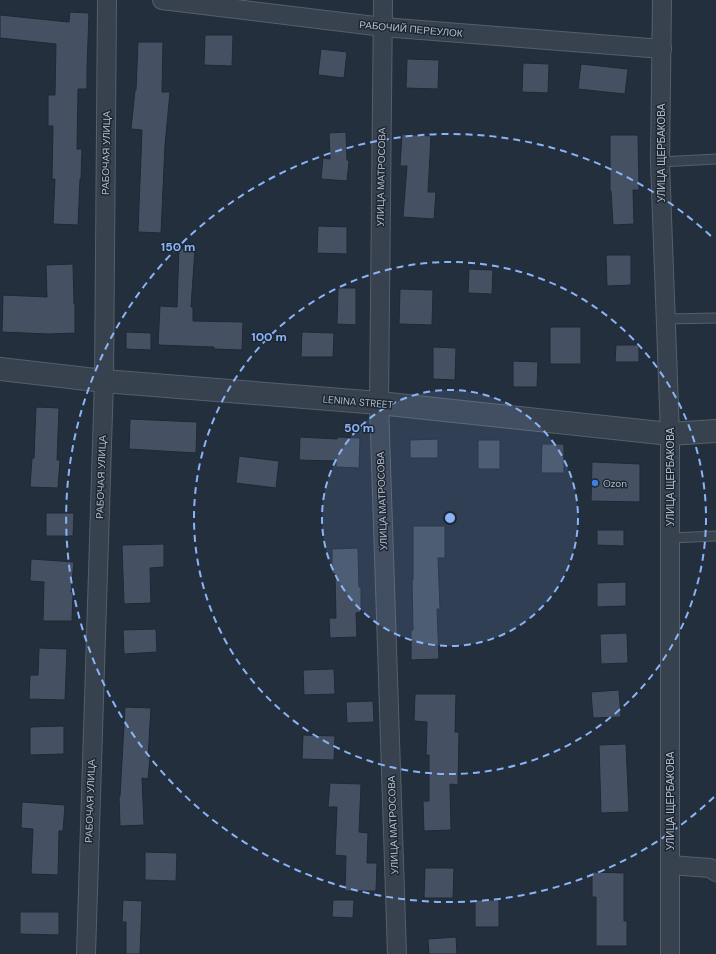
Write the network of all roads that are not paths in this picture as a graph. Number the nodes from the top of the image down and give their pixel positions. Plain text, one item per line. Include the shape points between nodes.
1 (107, 0) edge
2 (162, 0) edge
3 (383, 0) edge
4 (662, 0) edge
5 (383, 27) junction
6 (662, 49) junction
7 (716, 159) edge
8 (660, 162) junction
9 (716, 318) edge
10 (666, 319) junction
11 (0, 369) edge
12 (104, 381) junction
13 (379, 403) junction
14 (716, 431) edge
15 (670, 434) junction
16 (716, 536) edge
17 (670, 538) junction
18 (670, 865) junction
19 (716, 872) edge
20 (86, 954) edge
21 (398, 954) edge
22 (670, 954) edge

1 - 12 street, РАБОЧАЯ УЛИЦА
2 - 5 street, РАБОЧИЙ ПЕРЕУЛОК
3 - 5 street, УЛИЦА МАТРОСОВА
4 - 6 street, УЛИЦА ЩЕРБАКОВА
5 - 6 street, РАБОЧИЙ ПЕРЕУЛОК
5 - 13 street, УЛИЦА МАТРОСОВА
6 - 8 street, УЛИЦА ЩЕРБАКОВА
7 - 8 lane
8 - 10 street, УЛИЦА ЩЕРБАКОВА
9 - 10 lane
10 - 15 street, УЛИЦА ЩЕРБАКОВА
11 - 12 street, LENINA STREET
12 - 13 street, LENINA STREET
12 - 20 street, РАБОЧАЯ УЛИЦА
13 - 15 street, LENINA STREET
13 - 21 street, УЛИЦА МАТРОСОВА
14 - 15 street, LENINA STREET
15 - 17 street, УЛИЦА ЩЕРБАКОВА
16 - 17 lane
17 - 18 street, УЛИЦА ЩЕРБАКОВА
18 - 19 street via 710,868
18 - 22 street, УЛИЦА ЩЕРБАКОВА

